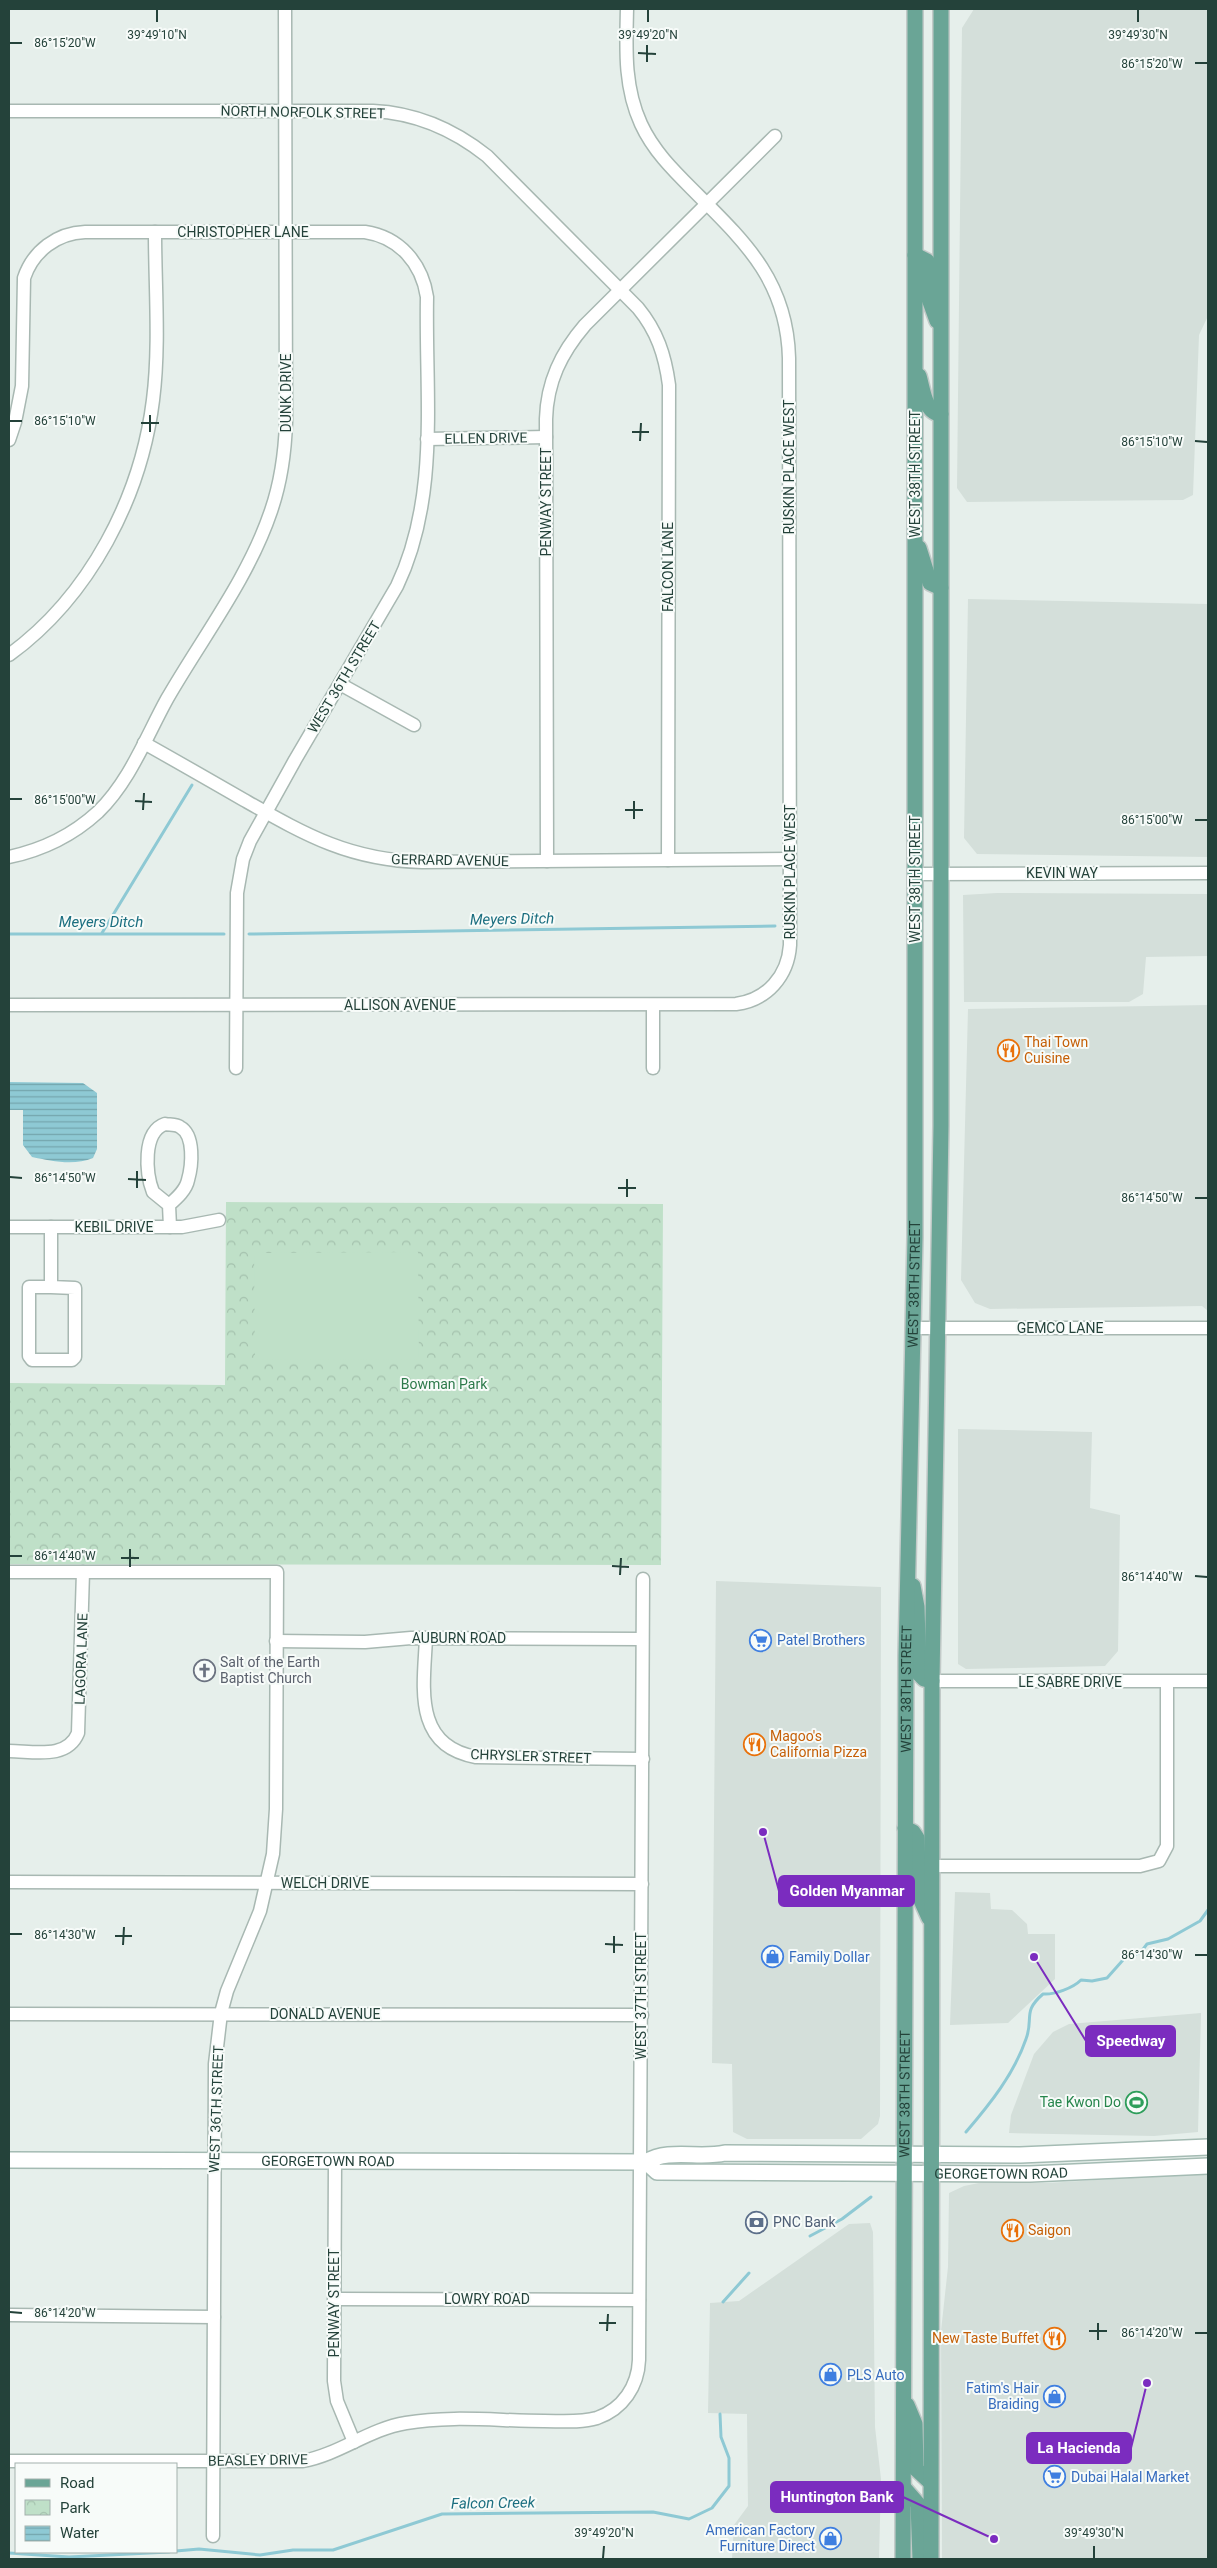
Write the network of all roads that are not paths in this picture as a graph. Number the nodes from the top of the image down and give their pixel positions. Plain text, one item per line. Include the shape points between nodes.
1 (285, 9) edge
2 (627, 9) edge
3 (915, 9) edge
4 (941, 9) edge
5 (9, 111) edge
6 (286, 111) junction
7 (775, 136) dead end
8 (707, 204) junction
9 (155, 232) junction
10 (286, 232) junction
11 (915, 255) junction
12 (422, 277) joint
13 (620, 290) junction
14 (941, 329) junction
15 (915, 360) junction
16 (941, 414) junction
17 (546, 437) junction
18 (427, 439) junction
19 (9, 440) edge
20 (916, 540) junction
21 (941, 588) junction
22 (9, 655) edge
23 (340, 684) junction
24 (414, 725) dead end
25 (144, 743) junction
26 (267, 813) junction
27 (9, 857) edge
28 (789, 859) junction
29 (668, 860) junction
30 (546, 861) junction
31 (941, 873) junction
32 (1208, 873) edge
33 (915, 874) junction
34 (782, 976) joint
35 (9, 1005) edge
36 (236, 1005) junction
37 (653, 1005) junction
38 (236, 1068) dead end
39 (653, 1068) dead end
40 (169, 1205) junction
41 (219, 1220) dead end
42 (9, 1227) edge
43 (51, 1227) junction
44 (170, 1227) junction
45 (51, 1287) junction
46 (912, 1328) junction
47 (938, 1328) junction
48 (1208, 1328) edge
49 (907, 1553) junction
50 (9, 1572) edge
51 (83, 1572) junction
52 (643, 1578) dead end
53 (426, 1638) junction
54 (642, 1639) junction
55 (276, 1641) junction
56 (932, 1681) junction
57 (1208, 1681) edge
58 (1168, 1682) junction
59 (9, 1751) edge
60 (643, 1759) junction
61 (905, 1828) junction
62 (932, 1866) junction
63 (9, 1882) edge
64 (268, 1883) junction
65 (642, 1884) junction
66 (932, 1924) junction
67 (221, 2013) junction
68 (9, 2014) edge
69 (642, 2015) junction
70 (1208, 2147) edge
71 (905, 2153) junction
72 (931, 2154) junction
73 (9, 2160) edge
74 (214, 2160) junction
75 (335, 2161) junction
76 (643, 2162) junction
77 (1208, 2166) edge
78 (905, 2173) junction
79 (931, 2173) junction
80 (334, 2299) junction
81 (639, 2300) junction
82 (9, 2315) edge
83 (214, 2316) junction
84 (904, 2399) junction
85 (616, 2407) joint
86 (354, 2442) junction
87 (9, 2461) edge
88 (213, 2461) junction
89 (930, 2482) junction
90 (904, 2488) junction
91 (213, 2536) dead end
92 (903, 2559) edge
93 (920, 2559) edge
94 (931, 2559) edge

1 - 6 street, DUNK DRIVE
2 - 8 street, RUSKIN PLACE WEST via 626,73 637,115 656,150
3 - 11 main road, WEST 38TH STREET
4 - 14 main road, WEST 38TH STREET
5 - 6 street, NORTH NORFOLK STREET
6 - 10 street, DUNK DRIVE
6 - 13 street, NORTH NORFOLK STREET via 393,113 418,118 450,131 487,156
7 - 8 street, PENWAY STREET
8 - 13 street, PENWAY STREET
8 - 28 street, RUSKIN PLACE WEST via 742,239 764,268 775,290 786,327 789,358
9 - 10 street, CHRISTOPHER LANE
9 - 19 street, CHRISTOPHER LANE via 75,233 48,244 34,258 24,278 22,386
9 - 22 street via 154,393 148,431 134,481 123,510 88,572 54,614
10 - 12 street, CHRISTOPHER LANE via 356,231 378,235 410,255
10 - 25 street, DUNK DRIVE via 286,422 284,460 277,491 248,564
11 - 14 main road via 927,261 929,299
11 - 15 main road, WEST 38TH STREET
12 - 18 street, WEST 36TH STREET via 426,297
13 - 17 street, PENWAY STREET via 585,325 561,357 548,396
13 - 29 street, FALCON LANE via 641,312 657,337 669,385
14 - 16 main road, WEST 38TH STREET
15 - 16 main road via 929,409
15 - 20 main road, WEST 38TH STREET
16 - 21 main road, WEST 38TH STREET
17 - 18 street, ELLEN DRIVE
17 - 30 street, PENWAY STREET
18 - 23 street, WEST 36TH STREET via 422,513 409,560 388,603
20 - 21 main road via 930,583
20 - 33 main road, WEST 38TH STREET
21 - 31 main road, WEST 38TH STREET
23 - 24 street
23 - 26 street, WEST 36TH STREET
25 - 26 street, GERRARD AVENUE
25 - 27 street via 119,788 92,817 52,843
26 - 30 street, GERRARD AVENUE via 322,842 379,858 422,862
26 - 36 street, WEST 36TH STREET via 250,841 238,881
28 - 29 street, GERRARD AVENUE
28 - 34 street, RUSKIN PLACE WEST via 790,949
29 - 30 street, GERRARD AVENUE
31 - 32 street, KEVIN WAY
31 - 33 street, KEVIN WAY
31 - 47 main road, WEST 38TH STREET
33 - 46 main road, WEST 38TH STREET
34 - 37 street, ALLISON AVENUE via 764,994 741,1004
35 - 36 street, ALLISON AVENUE
36 - 37 street, ALLISON AVENUE
36 - 38 street, WEST 36TH STREET
37 - 39 street
40 - 40 street via 183,1191 188,1180 190,1150 186,1131 179,1126 164,1124 153,1132 148,1161 153,1192
40 - 44 street
41 - 44 street, KEBIL DRIVE
42 - 43 street, KEBIL DRIVE
43 - 44 street, KEBIL DRIVE
43 - 45 street
45 - 45 street via 29,1287 29,1356 32,1360 72,1360 75,1356 75,1288
46 - 47 street, GEMCO LANE
46 - 49 main road, WEST 38TH STREET
47 - 48 street, GEMCO LANE
47 - 56 main road, WEST 38TH STREET
49 - 56 main road via 918,1607 919,1674
49 - 61 main road, WEST 38TH STREET
50 - 51 street
51 - 55 street, WEST 36TH STREET via 277,1572
51 - 59 street, LAGORA LANE via 78,1734 72,1745 58,1752
52 - 54 street, WEST 37TH STREET
53 - 54 street, AUBURN ROAD
53 - 55 street, AUBURN ROAD via 365,1642
53 - 60 street, CHRYSLER STREET via 425,1711 432,1729 454,1749 476,1757
54 - 60 street, WEST 37TH STREET
55 - 64 street, WEST 36TH STREET via 275,1834
56 - 58 street, LE SABRE DRIVE
56 - 62 main road, WEST 38TH STREET
57 - 58 street, LE SABRE DRIVE
58 - 62 street via 1167,1846 1159,1861 1140,1866
60 - 65 street, WEST 37TH STREET
61 - 66 main road via 917,1838 920,1896
61 - 71 main road, WEST 38TH STREET
62 - 66 main road, WEST 38TH STREET
63 - 64 street, WELCH DRIVE
64 - 65 street, WELCH DRIVE
64 - 67 street, WEST 36TH STREET
65 - 69 street, WEST 37TH STREET
66 - 72 main road, WEST 38TH STREET
67 - 68 street, DONALD AVENUE
67 - 69 street, DONALD AVENUE
67 - 74 street, WEST 36TH STREET via 214,2064
69 - 76 street, WEST 37TH STREET
70 - 72 main road, GEORGETOWN ROAD via 1041,2154
71 - 72 main road, GEORGETOWN ROAD
71 - 76 main road, GEORGETOWN ROAD via 657,2155
71 - 78 main road, WEST 38TH STREET
72 - 79 main road, WEST 38TH STREET
73 - 74 main road, GEORGETOWN ROAD
74 - 75 main road, GEORGETOWN ROAD
74 - 83 street, WEST 36TH STREET
75 - 76 main road, GEORGETOWN ROAD
75 - 80 street, PENWAY STREET
76 - 78 main road, GEORGETOWN ROAD via 657,2172
76 - 81 street, WEST 37TH STREET
77 - 79 main road, GEORGETOWN ROAD via 1030,2174
78 - 79 main road, GEORGETOWN ROAD
78 - 84 main road, WEST 38TH STREET
79 - 89 main road, WEST 38TH STREET
80 - 81 street, LOWRY ROAD
80 - 86 street, PENWAY STREET via 334,2387 338,2406
81 - 85 street, WEST 37TH STREET via 637,2376 630,2392
82 - 83 street
83 - 88 street, WEST 36TH STREET
84 - 89 main road via 915,2424 916,2469
84 - 90 main road, WEST 38TH STREET
85 - 86 street, BEASLEY DRIVE via 602,2416 586,2420 414,2422 374,2431
86 - 88 street, BEASLEY DRIVE via 334,2452 303,2460
87 - 88 street, BEASLEY DRIVE
88 - 91 street, WEST 36TH STREET
89 - 94 main road, WEST 38TH STREET
90 - 92 main road, WEST 38TH STREET
90 - 93 main road via 918,2504

